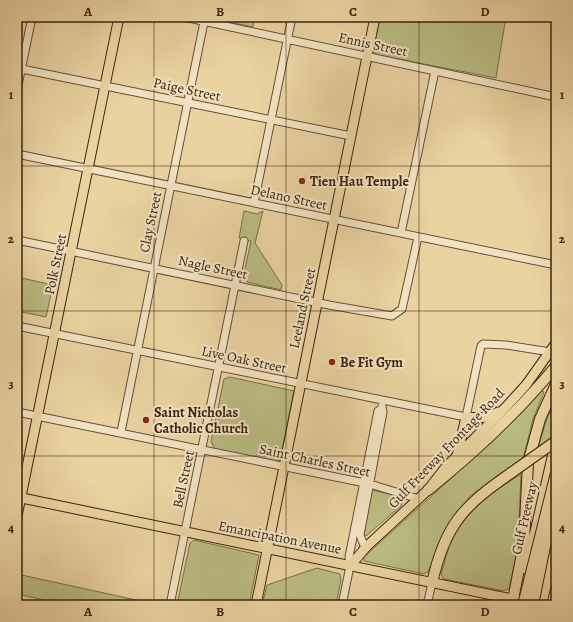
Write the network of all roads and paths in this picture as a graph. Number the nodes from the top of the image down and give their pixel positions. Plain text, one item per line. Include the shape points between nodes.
1 (32, 17) edge
2 (119, 17) edge
3 (184, 17) edge
4 (292, 17) edge
5 (375, 17) edge
6 (204, 19) edge
7 (287, 39) junction
8 (367, 56) junction
9 (19, 68) edge
10 (435, 71) junction
11 (104, 86) junction
12 (17, 90) edge
13 (556, 97) edge
14 (188, 103) junction
15 (271, 120) junction
16 (351, 136) junction
17 (17, 154) edge
18 (88, 169) junction
19 (171, 186) junction
20 (254, 203) junction
21 (335, 220) junction
22 (401, 233) junction
23 (418, 237) junction
24 (17, 240) edge
25 (244, 241) dead end
26 (72, 251) junction
27 (556, 265) edge
28 (154, 267) junction
29 (236, 285) junction
30 (318, 302) junction
31 (17, 326) edge
32 (55, 334) junction
33 (556, 343) edge
34 (137, 351) junction
35 (550, 352) junction
36 (556, 366) edge
37 (219, 368) junction
38 (301, 384) junction
39 (556, 384) edge
40 (382, 405) junction
41 (506, 407) junction
42 (17, 412) edge
43 (37, 416) junction
44 (466, 417) junction
45 (121, 432) junction
46 (556, 441) edge
47 (202, 449) junction
48 (458, 456) junction
49 (284, 466) junction
50 (556, 473) edge
51 (367, 483) junction
52 (428, 490) junction
53 (556, 491) edge
54 (19, 498) edge
55 (419, 499) junction
56 (17, 516) edge
57 (185, 532) junction
58 (556, 542) edge
59 (365, 548) junction
60 (267, 550) junction
61 (350, 566) junction
62 (432, 583) junction
63 (517, 603) edge
64 (170, 605) edge
65 (256, 605) edge
66 (342, 605) edge
67 (427, 605) edge
68 (533, 605) edge
69 (538, 605) edge
70 (541, 605) edge

1 - 9 street
2 - 11 main road, Polk Street
3 - 6 street, Ennis Street
4 - 7 street
5 - 8 main road, Leeland Street
6 - 7 street, Ennis Street
6 - 14 street, Clay Street
7 - 8 street, Ennis Street
7 - 15 street
8 - 10 street, Ennis Street
8 - 16 main road, Leeland Street
9 - 11 street, Paige Street
9 - 12 street
10 - 13 street, Ennis Street
10 - 22 street
11 - 14 street, Paige Street
11 - 18 main road, Polk Street
14 - 15 street, Paige Street
14 - 19 street, Clay Street
15 - 16 street, Paige Street
15 - 20 street
16 - 21 main road, Leeland Street
17 - 18 street, Delano Street
18 - 19 street, Delano Street
18 - 26 main road, Polk Street
19 - 20 street, Delano Street
19 - 28 street, Clay Street
20 - 21 street, Delano Street
21 - 22 street, Delano Street
21 - 30 main road, Leeland Street
22 - 23 street, Delano Street
23 - 27 street, Delano Street
23 - 30 street, Nagle Street via 402,309 397,314 386,316
24 - 26 street, Nagle Street
25 - 29 street, Bell Street
26 - 28 street, Nagle Street
26 - 32 main road, Polk Street
28 - 29 street, Nagle Street
28 - 34 street, Clay Street
29 - 30 street, Nagle Street
29 - 37 street, Bell Street
30 - 38 main road, Leeland Street
31 - 32 street, Live Oak Street
32 - 34 street, Live Oak Street
32 - 43 main road, Polk Street
33 - 35 main road, Gulf Freeway Frontage Road
34 - 37 street, Live Oak Street
34 - 45 street, Clay Street
35 - 41 main road, Gulf Freeway Frontage Road
35 - 44 street via 483,344
36 - 52 highway via 515,412 458,466
37 - 38 street, Live Oak Street
37 - 47 street, Bell Street
38 - 40 street, Live Oak Street
38 - 49 main road, Leeland Street
39 - 63 highway via 540,419 528,463 524,542
40 - 44 street, Live Oak Street
40 - 51 street via 378,411
41 - 44 main road via 491,416
41 - 48 main road, Gulf Freeway Frontage Road
42 - 43 street, Saint Charles Street
43 - 45 street, Saint Charles Street
43 - 54 main road, Polk Street
44 - 48 main road
45 - 47 street, Saint Charles Street
46 - 62 highway, bridge via 468,505 449,531 437,561
46 - 63 highway, Gulf Freeway
47 - 49 street, Saint Charles Street
47 - 57 street, Bell Street
48 - 52 main road, Gulf Freeway Frontage Road
49 - 51 street, Saint Charles Street
49 - 60 main road, Leeland Street
50 - 63 highway, bridge
51 - 55 street, Saint Charles Street
51 - 59 street via 360,535
51 - 61 street via 349,558
52 - 55 main road, Gulf Freeway Frontage Road
53 - 68 highway, bridge
54 - 56 main road, Polk Street
54 - 57 main road, Emancipation Avenue
55 - 59 main road, Gulf Freeway Frontage Road
57 - 60 main road, Emancipation Avenue
57 - 64 street, Bell Street
58 - 70 highway
59 - 61 main road, Gulf Freeway Frontage Road
60 - 61 main road, Emancipation Avenue
60 - 65 main road, Leeland Street
61 - 62 main road, Emancipation Avenue
61 - 66 street
62 - 63 main road, Emancipation Avenue
62 - 67 street
63 - 69 main road, Emancipation Avenue

